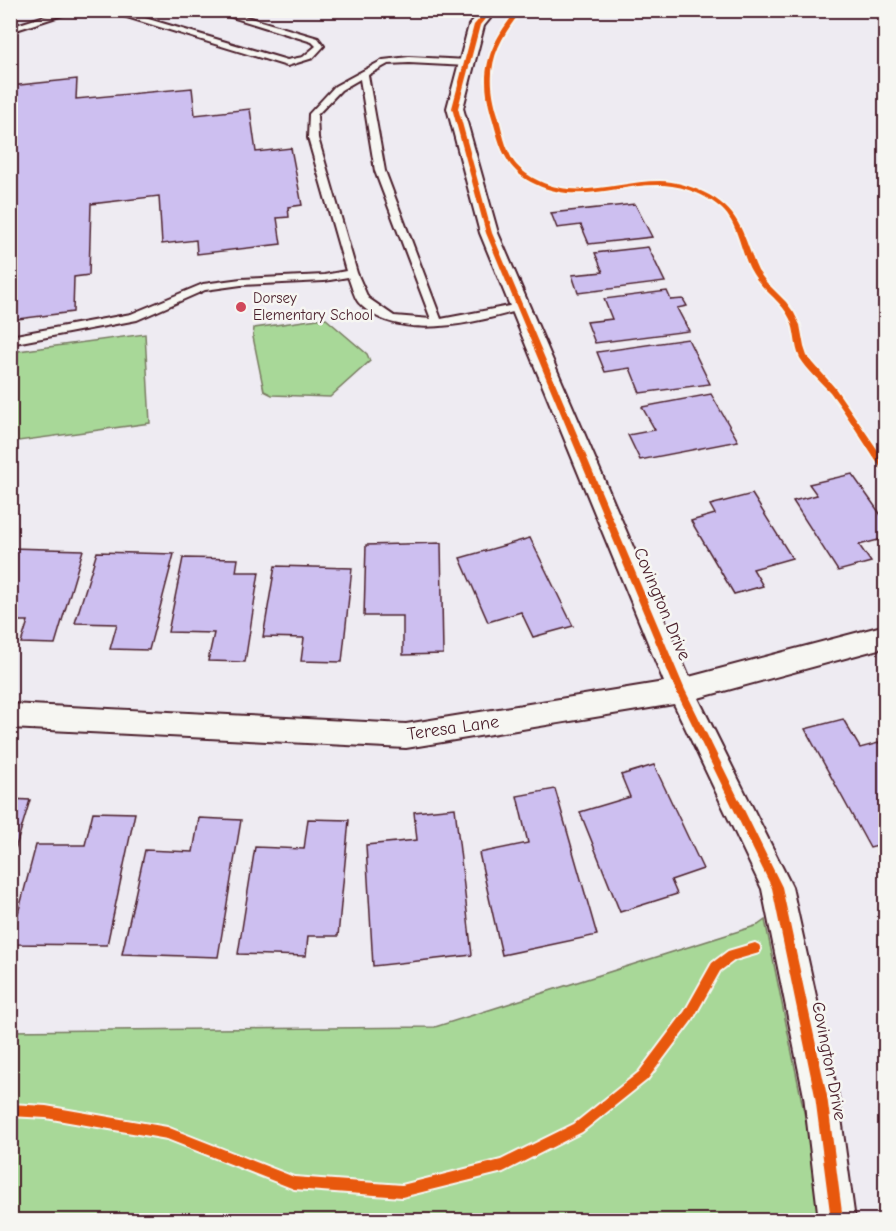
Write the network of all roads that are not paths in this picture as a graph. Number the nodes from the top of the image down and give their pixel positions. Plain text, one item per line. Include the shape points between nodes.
1 (74, 10) edge
2 (108, 10) edge
3 (213, 10) edge
4 (490, 10) edge
5 (10, 30) edge
6 (467, 63) junction
7 (364, 75) junction
8 (352, 273) junction
9 (520, 307) junction
10 (437, 322) junction
11 (10, 340) edge
12 (885, 636) edge
13 (681, 691) junction
14 (10, 716) edge
15 (837, 1221) edge

1 - 5 lane
2 - 3 lane via 287,63 305,60 320,46 315,40
4 - 6 street, Covington Drive via 477,25
6 - 7 lane via 386,62
6 - 9 street, Covington Drive via 455,108 489,233
7 - 8 lane via 338,88 313,114 313,138
7 - 10 lane via 380,171
8 - 10 lane via 363,300 391,319
8 - 11 lane via 203,287 133,317
9 - 10 lane
9 - 13 street, Covington Drive
12 - 13 street, Teresa Lane
13 - 14 street, Teresa Lane via 406,736
13 - 15 street, Covington Drive via 777,887 821,1096

